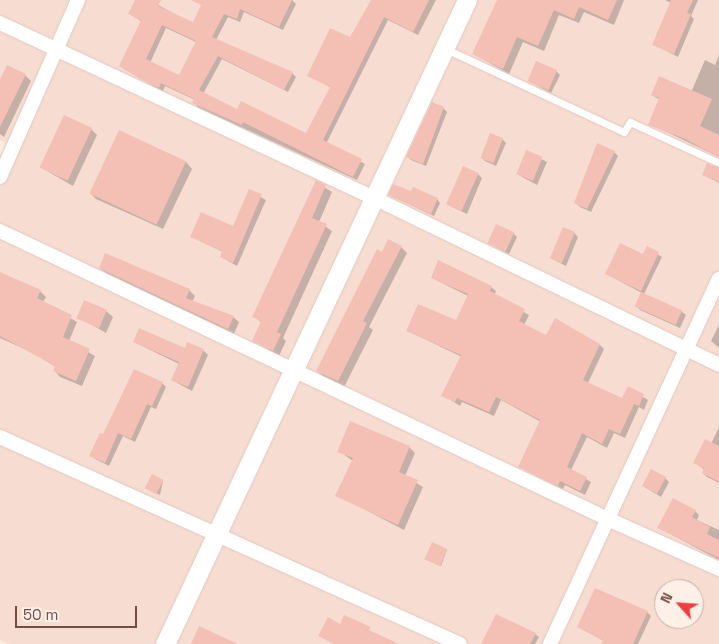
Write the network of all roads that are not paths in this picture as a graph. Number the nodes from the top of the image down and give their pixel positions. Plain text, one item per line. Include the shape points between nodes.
1 (78, 0) edge
2 (468, 0) edge
3 (0, 23) edge
4 (445, 48) junction
5 (56, 49) junction
6 (719, 163) edge
7 (0, 177) edge
8 (374, 198) junction
9 (0, 230) edge
10 (719, 279) edge
11 (687, 351) junction
12 (719, 366) edge
13 (292, 370) junction
14 (0, 437) edge
15 (610, 520) junction
16 (217, 533) junction
17 (719, 569) edge
18 (165, 644) edge
19 (460, 644) edge
20 (550, 644) edge

1 - 5 street
2 - 4 main road
3 - 5 street
4 - 6 lane via 624,132 630,122
4 - 8 main road
5 - 7 street
5 - 8 street
8 - 11 street
8 - 13 main road
9 - 13 street
10 - 11 street
11 - 12 street
11 - 15 street
13 - 15 street
13 - 16 main road
14 - 16 street
15 - 17 street
15 - 20 street
16 - 18 main road
16 - 19 street

